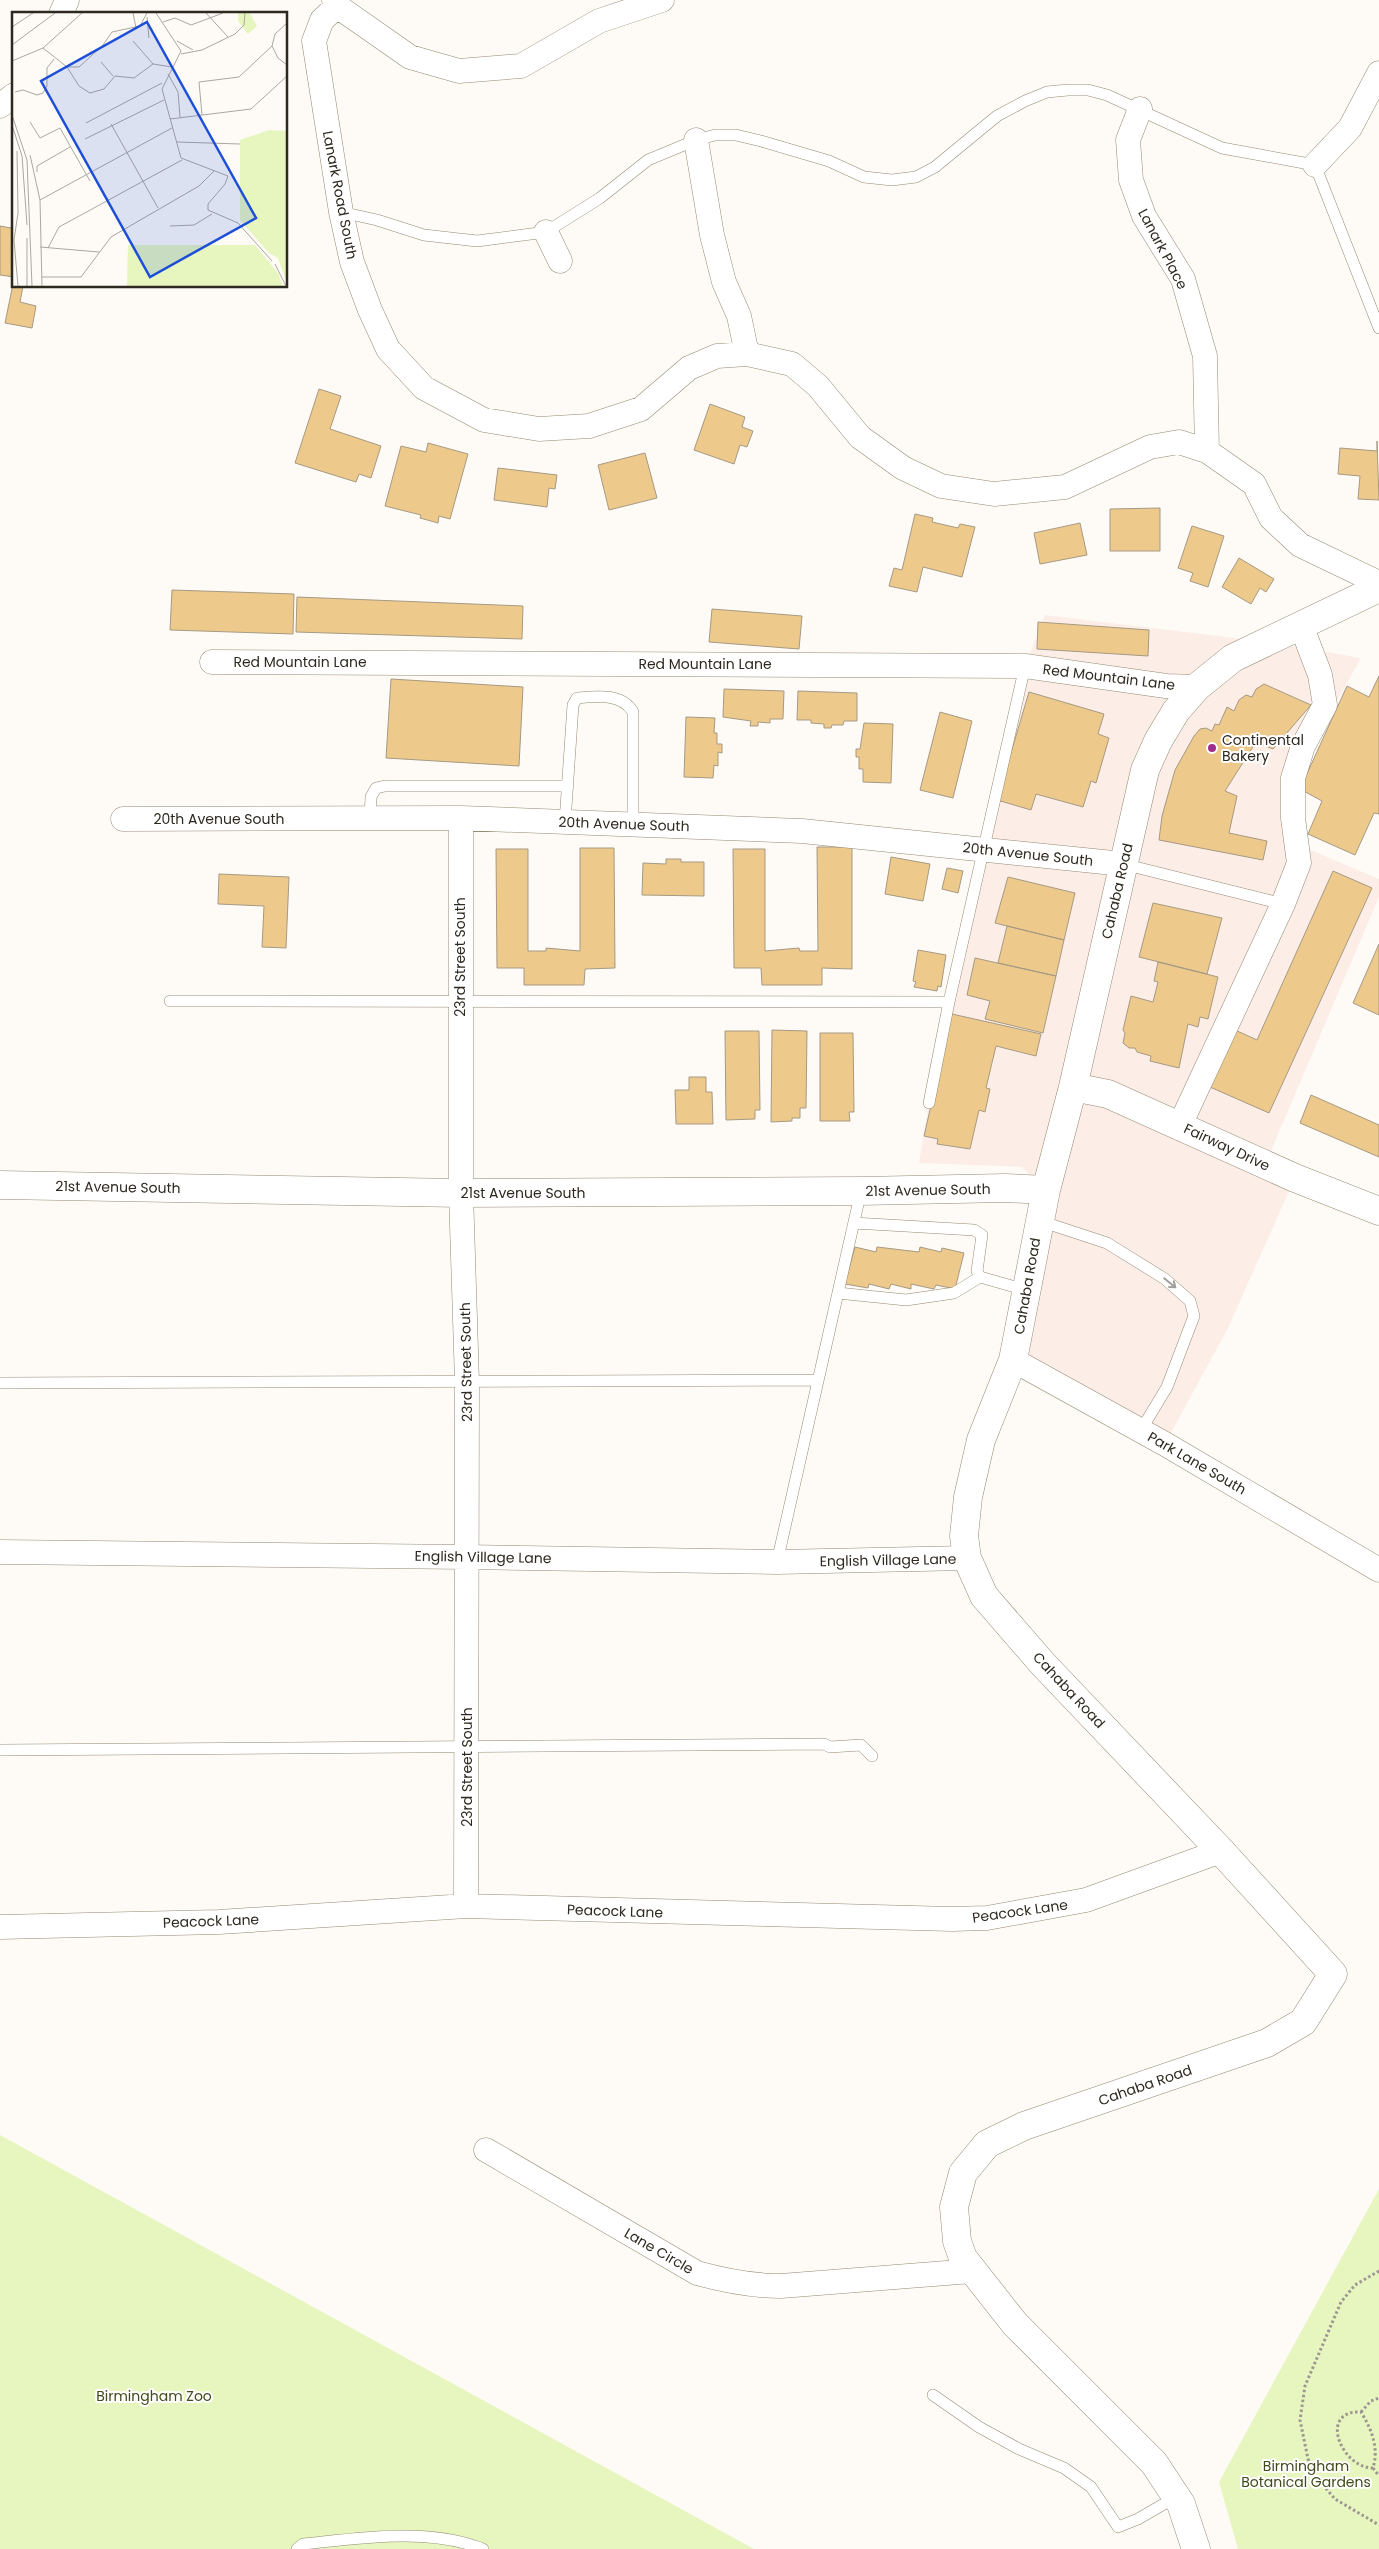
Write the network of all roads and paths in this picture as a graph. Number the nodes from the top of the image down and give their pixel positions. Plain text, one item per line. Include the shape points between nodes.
1 (68, 0) edge
2 (662, 0) edge
3 (336, 3) edge
4 (62, 12) edge
5 (1379, 72) edge
6 (12, 97) edge
7 (0, 106) edge
8 (1140, 109) junction
9 (696, 140) junction
10 (1315, 165) junction
11 (341, 212) junction
12 (546, 232) junction
13 (560, 261) dead end
14 (1379, 328) edge
15 (746, 354) junction
16 (1206, 451) junction
17 (1379, 583) edge
18 (1379, 588) edge
19 (1301, 625) junction
20 (212, 662) dead end
21 (1025, 666) junction
22 (1197, 687) junction
23 (568, 786) junction
24 (370, 818) junction
25 (461, 818) junction
26 (123, 819) dead end
27 (565, 822) junction
28 (633, 824) junction
29 (982, 850) junction
30 (1123, 864) junction
31 (1283, 904) junction
32 (170, 1001) dead end
33 (460, 1001) junction
34 (949, 1002) junction
35 (1074, 1087) junction
36 (929, 1103) dead end
37 (1180, 1126) junction
38 (0, 1185) edge
39 (1046, 1190) junction
40 (861, 1192) junction
41 (461, 1193) junction
42 (1379, 1211) edge
43 (1039, 1221) junction
44 (854, 1222) junction
45 (980, 1277) junction
46 (1026, 1290) junction
47 (838, 1293) junction
48 (1013, 1360) junction
49 (818, 1380) junction
50 (467, 1382) junction
51 (0, 1383) edge
52 (1141, 1430) junction
53 (0, 1552) edge
54 (466, 1556) junction
55 (967, 1558) junction
56 (777, 1562) junction
57 (1379, 1570) edge
58 (467, 1747) junction
59 (0, 1750) edge
60 (872, 1756) dead end
61 (1221, 1851) junction
62 (466, 1906) junction
63 (0, 1927) edge
64 (486, 2150) dead end
65 (972, 2271) junction
66 (1379, 2271) edge
67 (933, 2395) dead end
68 (1379, 2398) edge
69 (1361, 2412) junction
70 (1373, 2468) junction
71 (1379, 2476) edge
72 (1176, 2497) junction
73 (1379, 2526) edge
74 (297, 2549) edge
75 (483, 2549) edge
76 (1196, 2549) edge

1 - 4 street
2 - 3 street via 599,21 521,66 459,71 410,57
3 - 11 street, Lanark Road South via 322,20 314,40
5 - 10 street via 1350,128
6 - 7 street
8 - 9 lane via 1088,90 1047,92 997,116 935,167 916,177 892,180 864,177 828,161 736,135 715,135
8 - 10 lane via 1222,148
8 - 16 street, Lanark Place via 1128,140 1131,180 1144,216 1183,280 1205,356
9 - 12 lane via 648,160 593,203
9 - 15 street via 712,235 724,282 739,316
10 - 14 lane
11 - 12 lane via 424,235 477,241
11 - 15 street, Lanark Road South via 352,262 388,349 424,388 484,420 539,428 589,426 641,409 689,368 717,356
12 - 13 street
15 - 16 street, Lanark Road South via 792,364 818,386 860,437 903,468 941,486 994,494 1065,487 1150,447 1179,442
16 - 17 street, Lanark Road South via 1254,484 1270,518 1300,545
18 - 19 street, Cahaba Road
19 - 22 street, Cahaba Road via 1233,658
19 - 31 street via 1320,675 1325,705 1304,746 1293,778 1293,818 1299,863
20 - 21 street, Red Mountain Lane
21 - 22 street, Red Mountain Lane via 1166,686
21 - 29 lane
22 - 30 street, Cahaba Road via 1176,711 1145,770
23 - 24 lane via 385,786 376,788 371,797
23 - 27 lane
23 - 28 lane via 575,700 614,697 623,700 632,712
24 - 25 street, 20th Avenue South
24 - 26 street, 20th Avenue South
25 - 27 street, 20th Avenue South
25 - 33 street, 23rd Street South
27 - 28 street, 20th Avenue South
28 - 29 street, 20th Avenue South via 802,831
29 - 30 street, 20th Avenue South
29 - 34 lane
30 - 31 lane
30 - 35 street, Cahaba Road
31 - 37 street
32 - 33 lane
33 - 34 lane
33 - 41 street, 23rd Street South
34 - 36 lane
35 - 37 street, Fairway Drive via 1108,1094
35 - 39 street, Cahaba Road
37 - 42 street, Fairway Drive via 1295,1178
38 - 41 street, 21st Avenue South
39 - 40 street, 21st Avenue South
39 - 43 street, Cahaba Road
40 - 41 street, 21st Avenue South
40 - 44 lane
41 - 50 street, 23rd Street South
43 - 46 street, Cahaba Road
43 -> 52 lane via 1107,1243 1165,1279 1190,1300 1194,1316 1167,1387
44 - 45 lane via 974,1230 982,1235 977,1271
44 - 47 lane
45 - 46 lane
45 - 47 lane via 954,1293 906,1300
46 - 48 street, Cahaba Road
47 - 49 lane
48 - 52 street, Park Lane South
48 - 55 street, Cahaba Road via 981,1440 968,1498 964,1536
49 - 50 lane
49 - 56 lane
50 - 51 lane
50 - 54 street, 23rd Street South
52 - 57 street, Park Lane South
53 - 54 street, English Village Lane
54 - 56 street, English Village Lane
54 - 58 street, 23rd Street South
55 - 56 street, English Village Lane
55 - 61 street, Cahaba Road via 984,1596 1042,1663
58 - 59 lane
58 - 60 lane via 824,1744 830,1747 861,1745
58 - 62 street, 23rd Street South
61 - 62 street, Peacock Lane via 1086,1900 986,1918
61 - 65 street, Cahaba Road via 1333,1974 1303,2022 1267,2043 1024,2126 987,2144 963,2173 954,2207 957,2241
62 - 63 street, Peacock Lane via 219,1922
64 - 65 street, Lane Circle via 697,2274 727,2282 780,2286
65 - 72 street, Cahaba Road via 1015,2324 1154,2463
66 - 73 path via 1355,2285 1341,2302 1305,2386 1300,2420 1308,2459 1317,2478 1334,2499
67 - 72 lane via 979,2426 1019,2449 1064,2468 1092,2487 1118,2527
68 - 69 path via 1371,2401
69 - 70 path via 1374,2436 1378,2453
69 - 70 path via 1346,2413 1340,2419 1338,2434 1351,2462 1363,2468
70 - 71 path
72 - 76 street, Cahaba Road
74 - 75 lane via 303,2544 388,2535 467,2543

